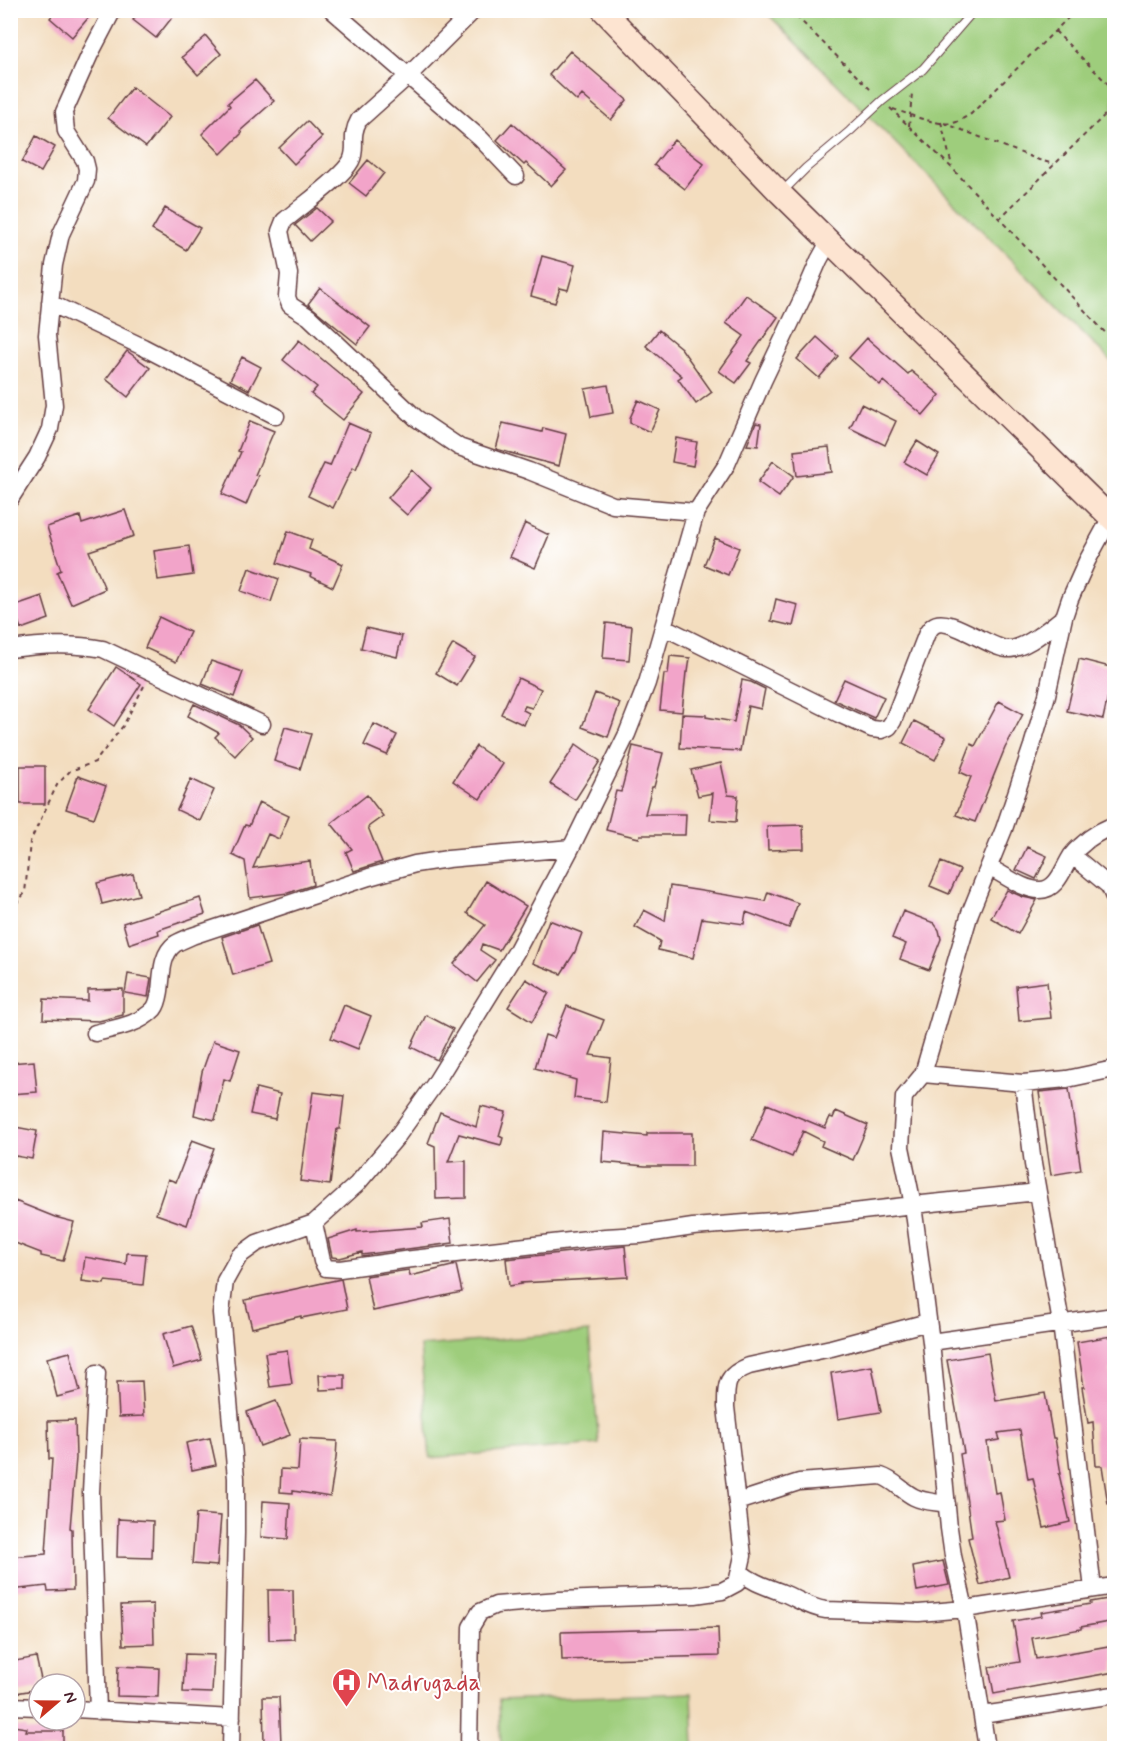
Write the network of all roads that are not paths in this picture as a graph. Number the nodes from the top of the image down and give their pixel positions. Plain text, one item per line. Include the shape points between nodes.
1 (113, 10) edge
2 (333, 10) edge
3 (474, 10) edge
4 (603, 10) edge
5 (974, 10) edge
6 (408, 76) junction
7 (516, 176) dead end
8 (780, 193) junction
9 (829, 242) junction
10 (50, 303) junction
11 (276, 416) dead end
12 (10, 499) edge
13 (696, 512) junction
14 (1113, 519) edge
15 (1064, 616) junction
16 (664, 627) junction
17 (10, 649) edge
18 (262, 724) dead end
19 (1114, 825) edge
20 (571, 848) junction
21 (1072, 855) junction
22 (990, 868) junction
23 (1114, 897) edge
24 (95, 1033) dead end
25 (1114, 1069) edge
26 (923, 1074) junction
27 (1023, 1083) junction
28 (1038, 1192) junction
29 (913, 1205) junction
30 (314, 1223) junction
31 (1114, 1316) edge
32 (928, 1322) junction
33 (1061, 1323) junction
34 (931, 1342) junction
35 (97, 1373) dead end
36 (737, 1502) junction
37 (947, 1504) junction
38 (740, 1572) junction
39 (1114, 1586) edge
40 (1094, 1589) junction
41 (965, 1609) junction
42 (1114, 1695) edge
43 (10, 1706) edge
44 (27, 1707) edge
45 (87, 1710) edge
46 (98, 1711) junction
47 (982, 1715) junction
48 (232, 1718) junction
49 (231, 1749) edge
50 (469, 1749) edge
51 (987, 1749) edge

1 - 10 street via 64,112 66,131 87,169 86,181 61,234
2 - 6 street
3 - 6 street
4 - 8 main road
5 - 8 lane via 923,69 882,100
6 - 7 street via 481,139
6 - 13 street via 359,120 353,130 354,154 342,173 284,221 280,231 291,305 309,317 416,418 459,447 613,505
8 - 9 main road
9 - 13 street via 727,464
9 - 14 main road
10 - 11 street
10 - 12 street via 47,335 54,405 50,429
13 - 16 street
14 - 15 street via 1087,561
15 - 16 street via 1032,640 1008,649 950,624 933,625 893,721 881,730 839,714
15 - 22 street via 1047,695
16 - 20 street via 627,734
17 - 18 street via 82,645 103,650
19 - 21 street via 1096,833
20 - 24 street via 415,864 192,936 168,951 156,1007 132,1024
20 - 30 street via 516,952 434,1085 357,1184
21 - 22 street via 1056,883 1047,889 1028,888
21 - 23 street via 1109,886
22 - 26 street via 970,913
25 - 27 street
26 - 27 street
26 - 29 street via 904,1097 901,1147
27 - 28 street
28 - 29 street
28 - 33 street
29 - 30 street via 340,1269 326,1268 322,1261
29 - 32 street
30 - 48 street via 257,1243 239,1256 225,1281 221,1313 236,1478
31 - 33 street
32 - 34 street
32 - 36 street via 749,1365 729,1378 726,1407
33 - 34 street
33 - 40 street
34 - 37 street
35 - 46 street via 91,1492
36 - 37 street via 799,1482 882,1476 915,1498
36 - 38 street via 743,1556
37 - 41 street
38 - 41 street via 752,1581 819,1609 918,1613
38 - 50 street via 737,1583 722,1591 496,1605 480,1612 471,1627
39 - 40 street
40 - 41 street
41 - 47 street
42 - 47 street
43 - 44 street
45 - 46 street
46 - 48 street
47 - 51 street
48 - 49 street

